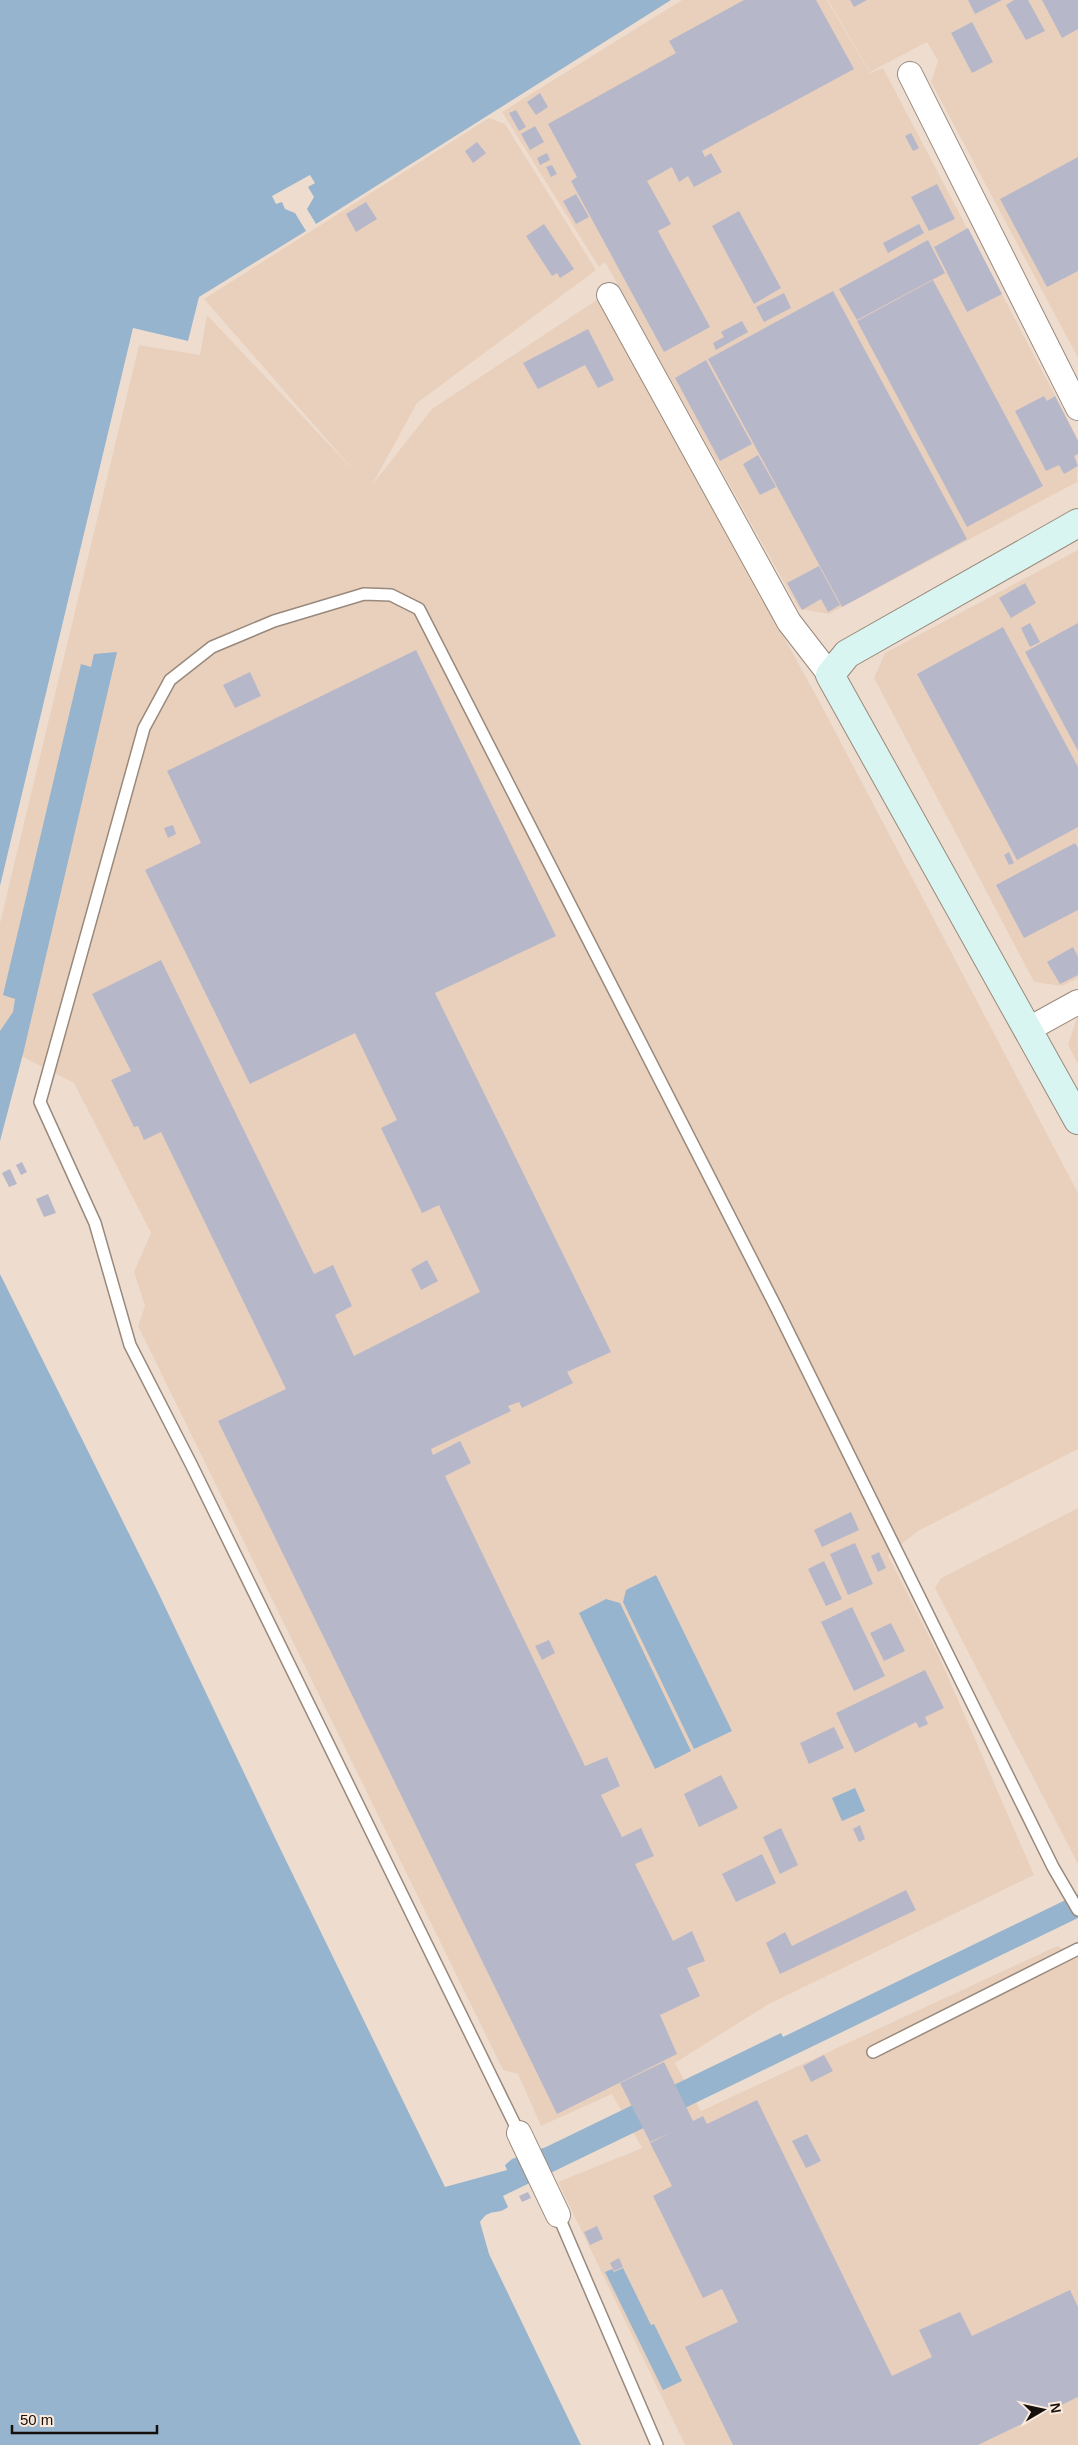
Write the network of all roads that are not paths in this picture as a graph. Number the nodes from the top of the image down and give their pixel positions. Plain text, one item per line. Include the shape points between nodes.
1 (910, 74) dead end
2 (609, 295) dead end
3 (1078, 408) edge
4 (1078, 523) edge
5 (830, 675) junction
6 (1078, 1002) edge
7 (1028, 1029) junction
8 (1078, 1120) edge
9 (1078, 1910) edge
10 (1078, 1949) edge
11 (873, 2052) dead end
12 (519, 2133) joint
13 (558, 2215) joint
14 (657, 2445) edge

1 - 3 street
2 - 5 street via 789,622
4 - 5 street via 847,654
5 - 7 street
6 - 7 street
7 - 8 street
9 - 12 lane via 1053,1867 777,1309 419,609 391,595 364,594 274,621 212,648 170,680 144,728 40,1102 95,1223 130,1346
10 - 11 lane
12 - 13 street
13 - 14 lane

